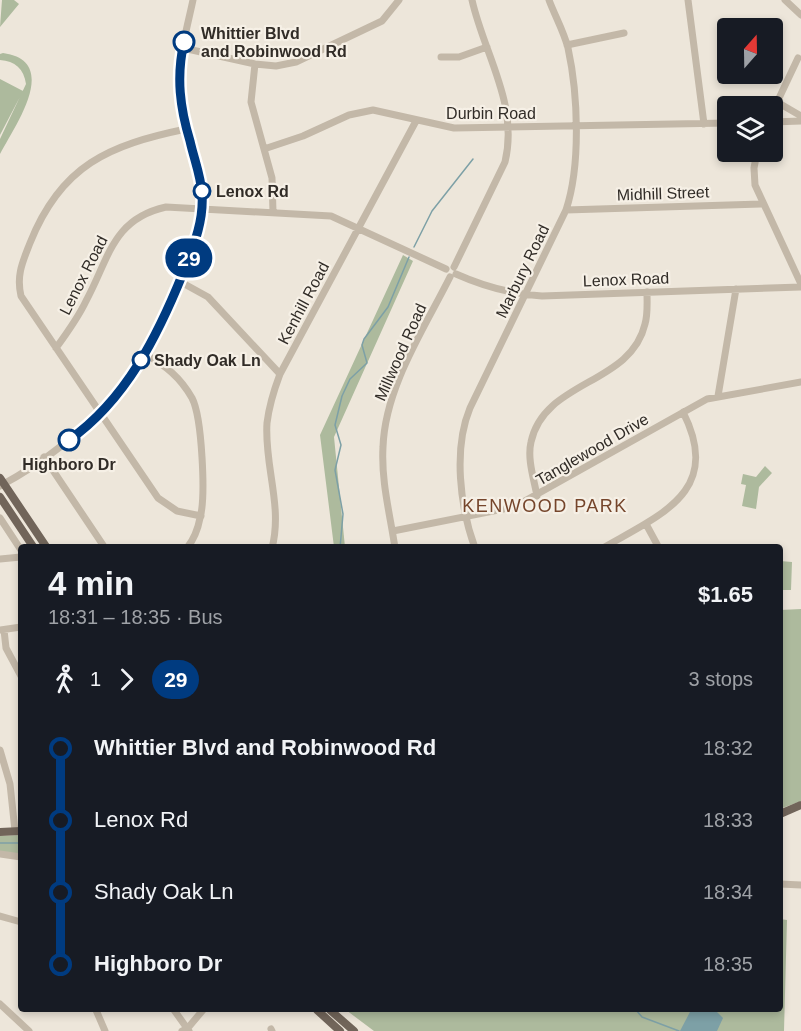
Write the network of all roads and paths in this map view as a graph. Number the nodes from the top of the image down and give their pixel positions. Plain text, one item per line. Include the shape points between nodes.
1 (193, 0) edge
2 (399, 0) edge
3 (472, 0) edge
4 (549, 0) edge
5 (688, 0) edge
6 (785, 0) edge
7 (801, 15) edge
8 (624, 33) dead end
9 (567, 45) junction
10 (487, 47) junction
11 (183, 48) junction
12 (441, 57) dead end
13 (798, 58) dead end
14 (255, 64) junction
15 (780, 96) edge
16 (783, 106) edge
17 (801, 116) edge
18 (416, 121) junction
19 (801, 121) edge
20 (783, 122) edge
21 (717, 123) edge
22 (704, 124) junction
23 (574, 127) junction
24 (508, 128) junction
25 (186, 129) junction
26 (264, 149) junction
27 (755, 162) edge
28 (761, 204) junction
29 (202, 208) junction
30 (566, 210) junction
31 (273, 212) junction
32 (359, 227) junction
33 (452, 272) junction
34 (179, 281) junction
35 (801, 285) edge
36 (736, 289) junction
37 (647, 292) junction
38 (526, 295) junction
39 (56, 348) junction
40 (145, 354) junction
41 (280, 374) junction
42 (801, 382) edge
43 (718, 396) junction
44 (683, 412) junction
45 (99, 413) junction
46 (44, 457) junction
47 (1, 482) edge
48 (537, 496) junction
49 (0, 497) edge
50 (201, 516) junction
51 (468, 518) junction
52 (0, 519) edge
53 (646, 524) junction
54 (393, 531) junction
55 (31, 544) edge
56 (43, 544) edge
57 (102, 544) edge
58 (189, 544) edge
59 (273, 544) edge
60 (395, 544) edge
61 (474, 544) edge
62 (610, 544) edge
63 (657, 544) edge
64 (18, 546) edge
65 (18, 557) edge
66 (0, 559) edge
67 (18, 627) edge
68 (2, 630) edge
69 (18, 670) edge
70 (0, 750) edge
71 (801, 805) edge
72 (783, 813) edge
73 (18, 831) edge
74 (0, 832) edge
75 (0, 854) edge
76 (18, 857) edge
77 (783, 884) edge
78 (801, 885) edge
79 (0, 916) edge
80 (18, 921) edge
81 (0, 1004) edge
82 (97, 1012) edge
83 (175, 1012) edge
84 (201, 1012) edge
85 (319, 1012) edge
86 (332, 1012) edge
87 (186, 1030) edge
88 (29, 1031) edge
89 (105, 1031) edge
90 (340, 1031) edge
91 (354, 1031) edge

1 - 11 street
2 - 14 street via 382,21 296,62 276,66
3 - 10 street, Millwood Road
4 - 9 street, Marbury Road
5 - 22 street
6 - 7 street
8 - 9 street
9 - 23 street, Marbury Road via 573,76
10 - 12 street via 459,57
10 - 24 street, Millwood Road via 503,91
11 - 14 street
11 - 25 street via 179,88
13 - 15 street
14 - 26 street via 251,102
16 - 17 street
18 - 24 street, Durbin Road via 454,129
18 - 26 street, Durbin Road via 385,111 361,112
18 - 32 street, Kenhill Road
19 - 20 street
21 - 22 street, Durbin Road
22 - 23 street, Durbin Road
23 - 24 street, Durbin Road
23 - 30 street, Marbury Road via 574,179
24 - 33 street, Millwood Road via 505,162
25 - 29 street via 201,180
25 - 39 street via 115,148 79,171 46,209 20,269 18,286
26 - 31 street via 272,178
27 - 28 street via 755,185
28 - 30 street, Midhill Street
28 - 35 street via 789,253
29 - 31 street, Lenox Road
29 - 34 street via 197,237
29 - 39 street, Lenox Road via 166,207 151,211 123,229 78,317
30 - 38 street, Marbury Road
31 - 32 street, Lenox Road via 331,216
32 - 33 street, Lenox Road
32 - 41 street, Kenhill Road
33 - 38 street, Lenox Road via 485,287
33 - 54 street, Millwood Road via 396,387 387,416 384,478
34 - 40 street
34 - 41 street via 208,297
35 - 36 street, Lenox Road
36 - 37 street, Lenox Road
36 - 43 street
37 - 38 street, Lenox Road
37 - 48 street via 645,325 626,358 559,400 537,423 530,453
38 - 51 street, Marbury Road via 470,408 462,433 459,460
39 - 45 street
40 - 45 street
40 - 50 street via 174,373 194,401 200,432
41 - 59 street, Kenhill Road via 267,423 276,520
42 - 43 street, Tanglewood Drive
43 - 44 street, Tanglewood Drive
44 - 48 street, Tanglewood Drive
44 - 53 street via 695,438 693,476 677,503
45 - 46 street
45 - 50 street via 158,498 177,511
46 - 47 street
46 - 57 street
47 - 56 main road
48 - 51 street, Tanglewood Drive via 500,511
49 - 55 main road
50 - 58 street
51 - 54 street, Tanglewood Drive
51 - 61 street, Marbury Road
52 - 64 street
53 - 62 street
53 - 63 street
54 - 60 street, Millwood Road
65 - 66 street
67 - 68 street
68 - 69 street
70 - 73 street
71 - 72 main road
73 - 74 main road
75 - 76 street
77 - 78 street
79 - 80 street
81 - 88 street
82 - 89 street
83 - 87 street
84 - 87 street
85 - 90 main road
86 - 91 main road

